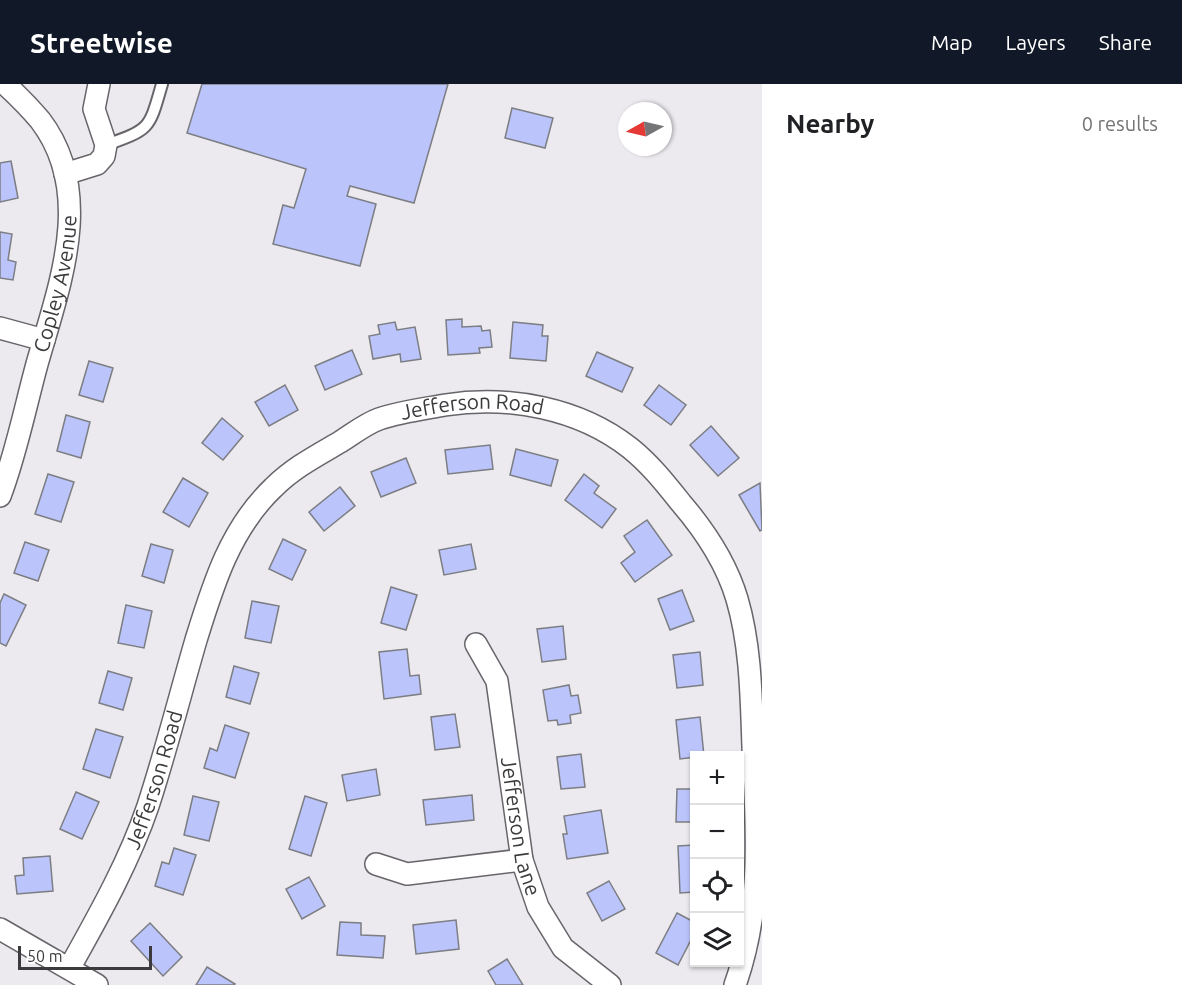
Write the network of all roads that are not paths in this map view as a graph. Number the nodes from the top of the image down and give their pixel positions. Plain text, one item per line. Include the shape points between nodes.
1 (5, 84) edge
2 (99, 84) edge
3 (162, 84) edge
4 (106, 145) junction
5 (65, 174) junction
6 (0, 328) edge
7 (44, 340) junction
8 (0, 496) edge
9 (476, 644) dead end
10 (522, 860) junction
11 (376, 864) dead end
12 (0, 928) edge
13 (70, 967) junction
14 (97, 985) edge
15 (610, 985) edge
16 (735, 985) edge

1 - 5 street, Copley Avenue via 41,121
2 - 4 street via 94,110
3 - 4 lane via 145,129
4 - 5 street via 97,164
5 - 7 street, Copley Avenue via 69,243
6 - 7 street
7 - 8 street, Copley Avenue
9 - 10 street, Jefferson Lane via 497,681 501,698
10 - 11 street via 407,874
10 - 15 street, Jefferson Lane via 538,907 561,945
12 - 13 street
13 - 14 street
13 - 16 street, Jefferson Road via 112,890 147,808 221,563 242,526 270,490 303,462 368,424 462,403 503,402 539,406 578,419 626,445 695,518 728,575 746,641 756,813 757,887 751,930

